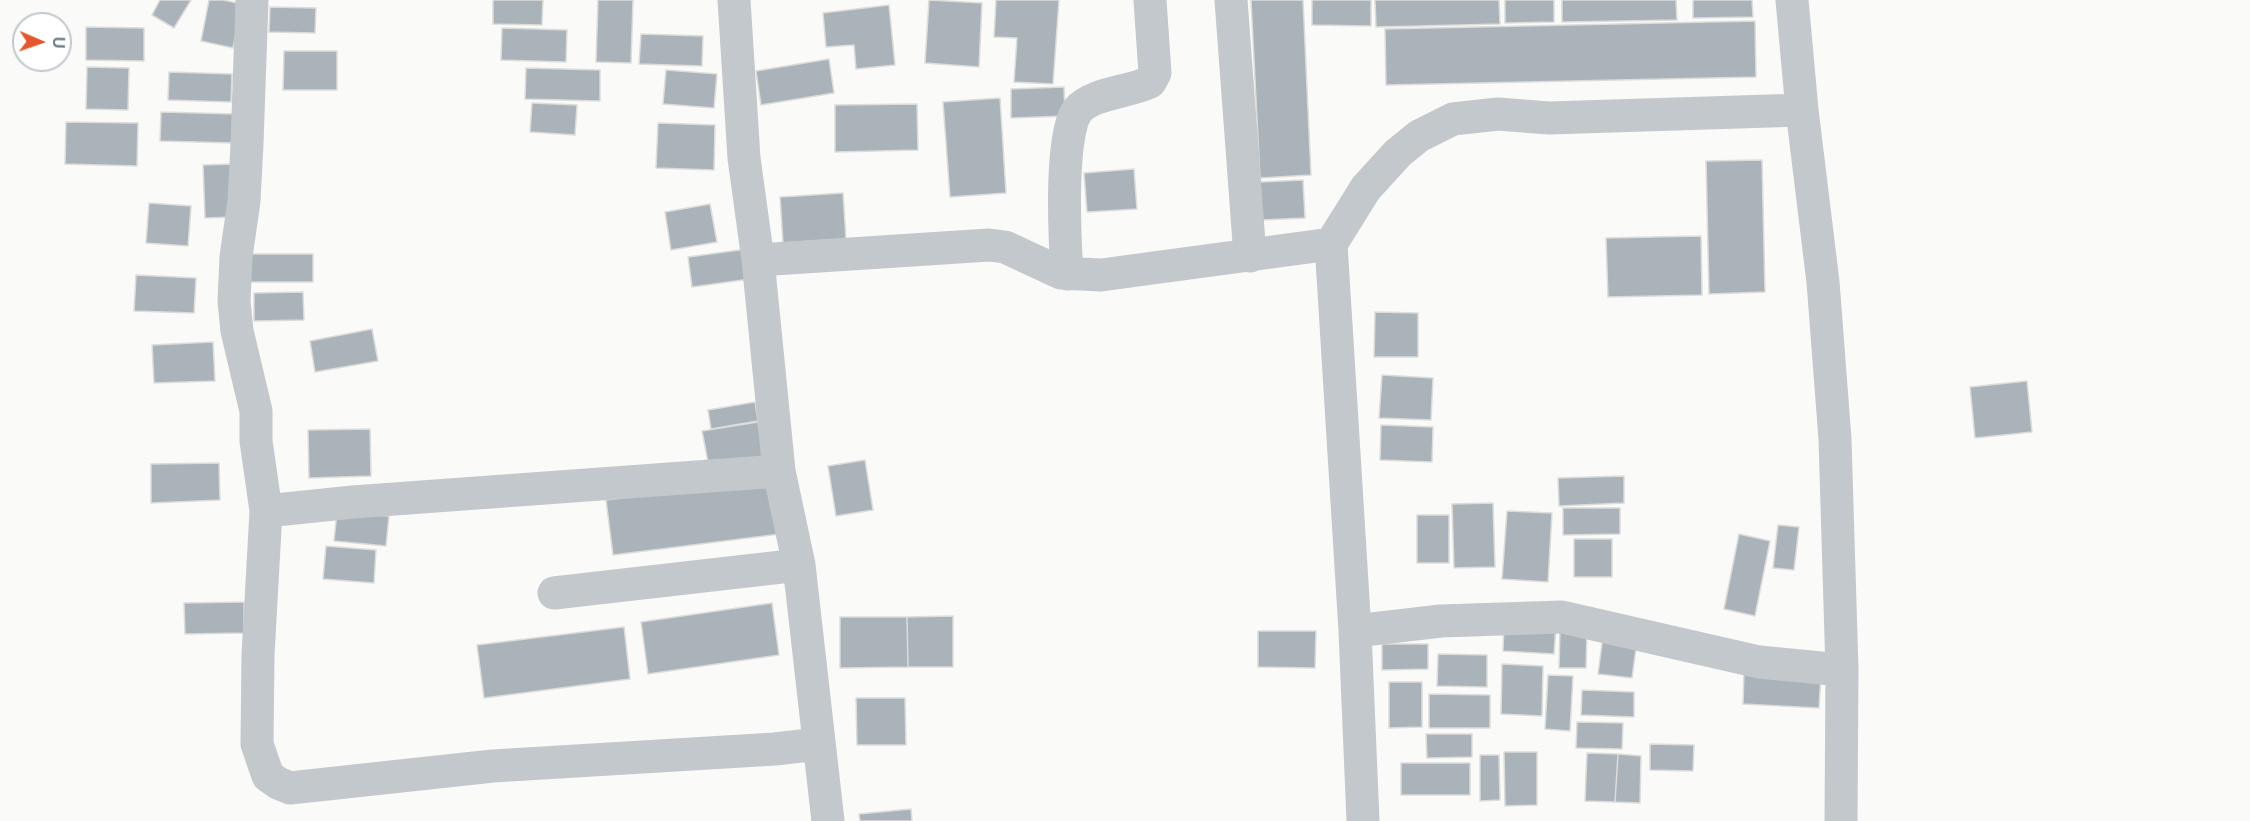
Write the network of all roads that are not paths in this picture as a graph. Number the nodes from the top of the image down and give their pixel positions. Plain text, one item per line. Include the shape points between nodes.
1 (252, 0) edge
2 (734, 0) edge
3 (1150, 0) edge
4 (1231, 0) edge
5 (1792, 0) edge
6 (1802, 110) junction
7 (1331, 244) junction
8 (1250, 256) junction
9 (758, 260) junction
10 (1067, 274) junction
11 (779, 471) junction
12 (266, 511) junction
13 (799, 565) junction
14 (554, 593) dead end
15 (1355, 631) junction
16 (1842, 670) junction
17 (818, 744) junction
18 (828, 821) edge
19 (1363, 821) edge
20 (1841, 821) edge

1 - 12 street via 247,156 234,301 256,411
2 - 9 street via 744,158
3 - 10 street via 1155,73 1150,82 1095,99 1078,110 1068,134
4 - 8 street
5 - 6 street
6 - 7 street via 1453,118 1419,136 1398,153 1366,188
6 - 16 street via 1823,282 1834,428
7 - 8 street
7 - 15 street
8 - 10 street via 1101,275
9 - 10 street via 988,245 1005,247
9 - 11 street
11 - 12 street
11 - 13 street
12 - 17 street via 257,744 268,776 278,783 290,788 493,766
13 - 14 street
13 - 17 street
15 - 16 street via 1441,621 1562,617 1759,662
15 - 19 street
16 - 20 street
17 - 18 street

